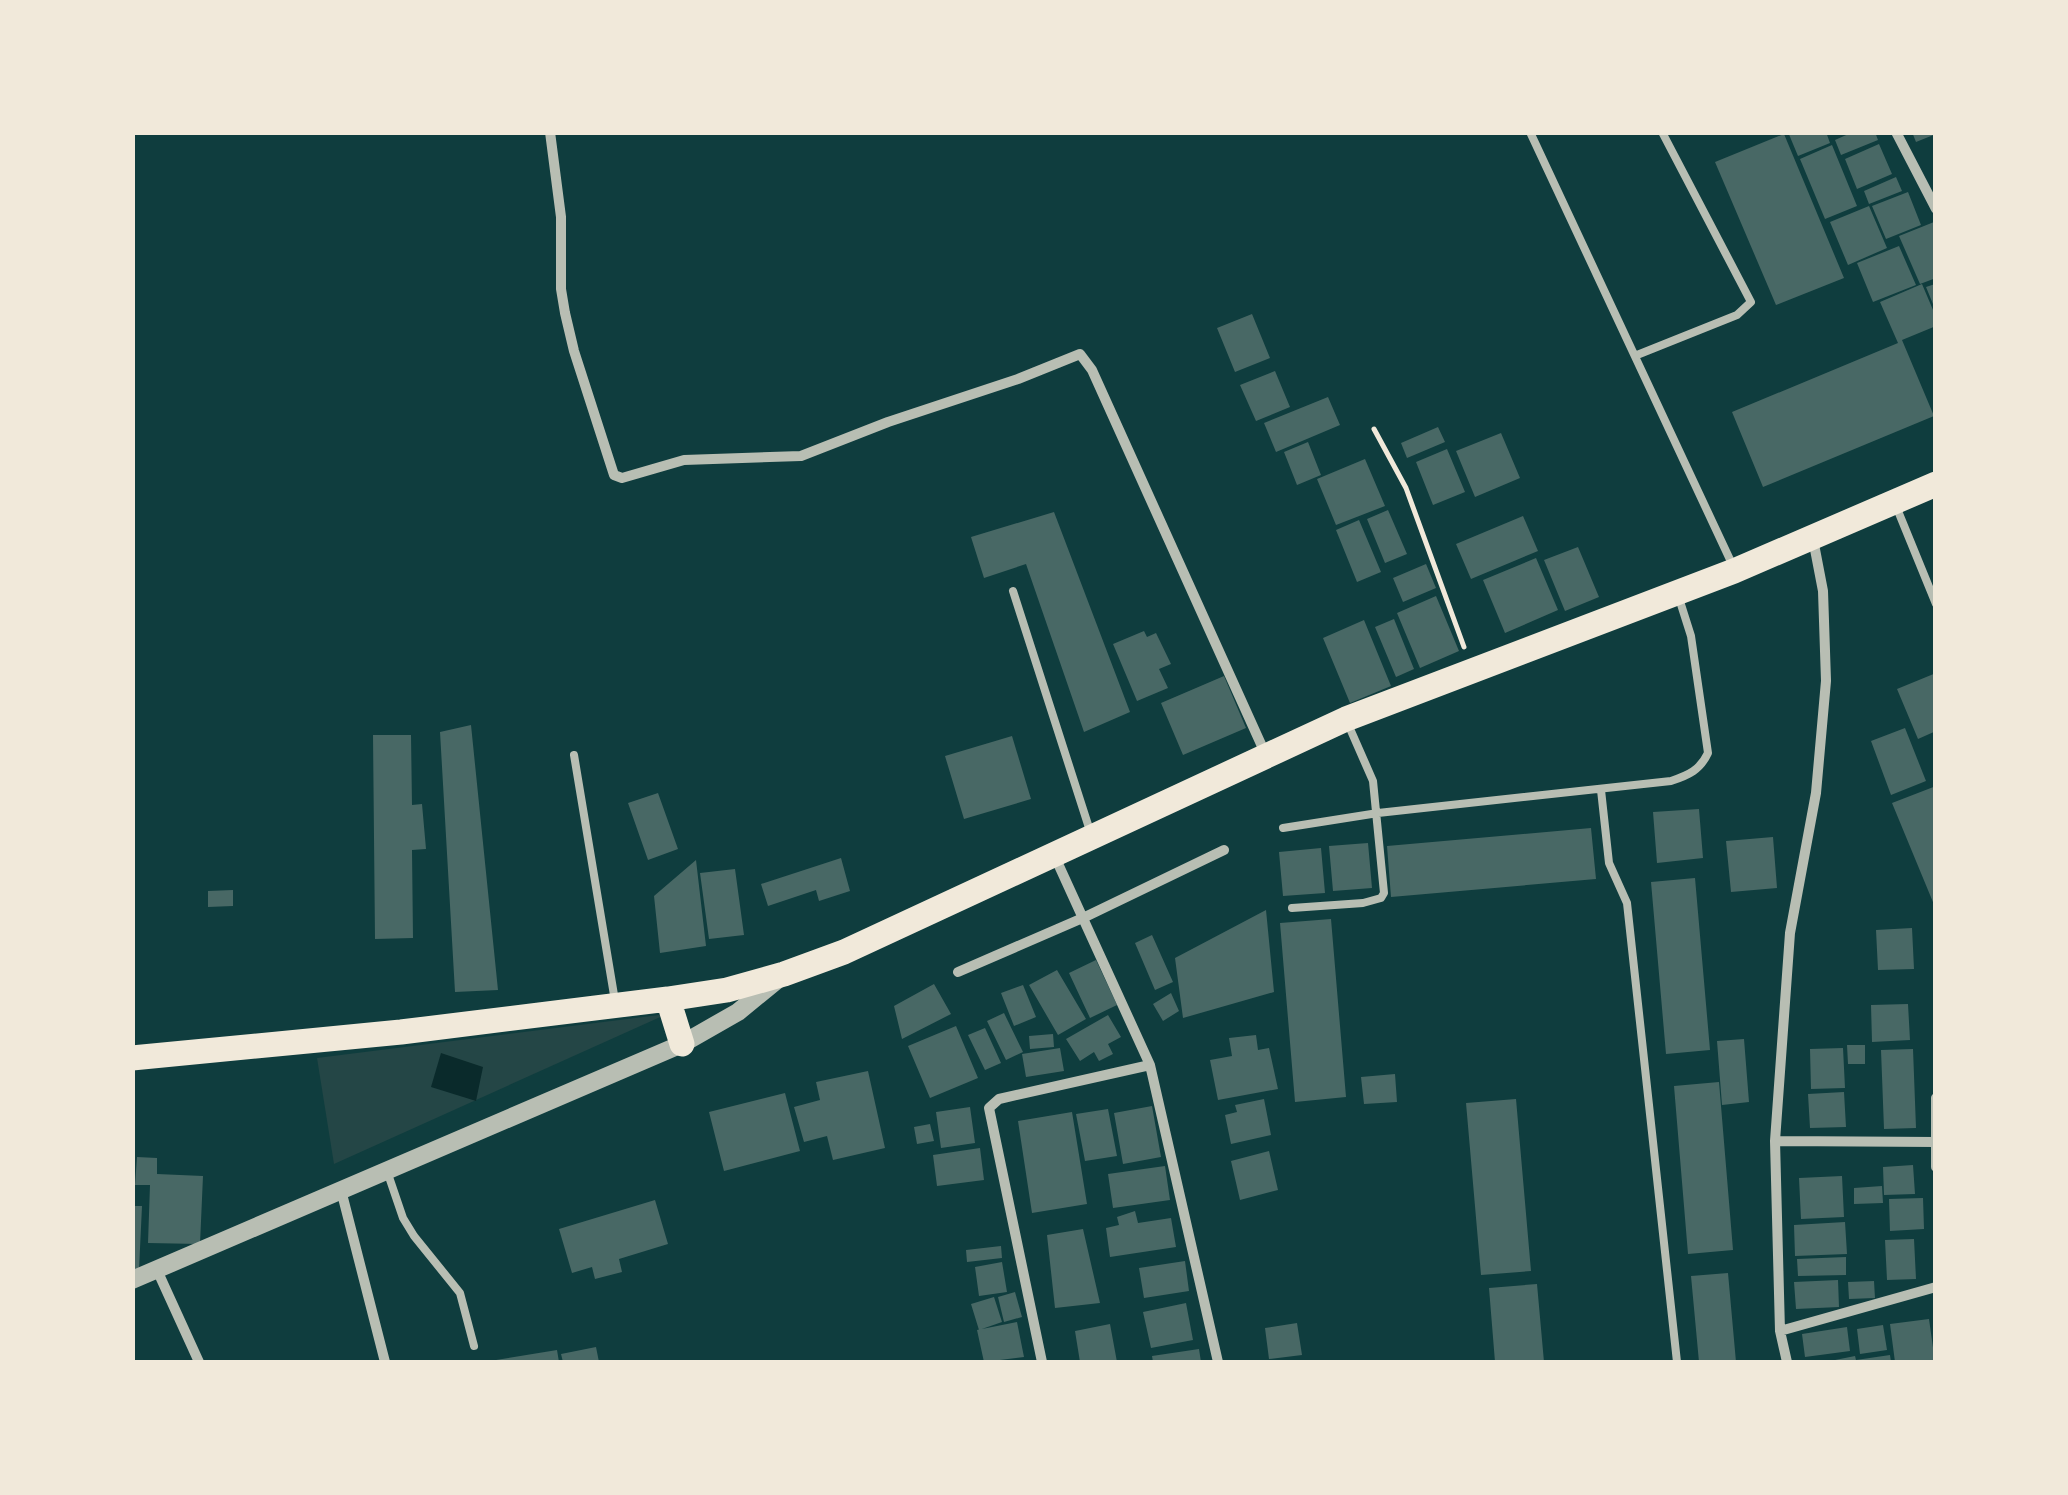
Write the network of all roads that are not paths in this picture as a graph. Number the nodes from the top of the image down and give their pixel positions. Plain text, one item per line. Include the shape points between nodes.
1 (550, 132) edge
2 (1530, 132) edge
3 (1662, 132) edge
4 (1896, 132) edge
5 (1936, 209) edge
6 (1636, 355) junction
7 (1936, 484) edge
8 (1894, 502) junction
9 (1813, 538) junction
10 (1734, 570) junction
11 (1013, 591) dead end
12 (1681, 603) junction
13 (1936, 604) edge
14 (1346, 719) junction
15 (1266, 754) junction
16 (574, 755) dead end
17 (1601, 790) junction
18 (1378, 813) junction
19 (1283, 828) dead end
20 (1092, 837) junction
21 (1224, 850) dead end
22 (1053, 854) junction
23 (1292, 908) dead end
24 (1085, 917) junction
25 (958, 972) dead end
26 (784, 974) junction
27 (668, 999) junction
28 (615, 1006) junction
29 (682, 1044) junction
30 (132, 1058) edge
31 (1150, 1065) junction
32 (1936, 1098) edge
33 (1775, 1141) junction
34 (1935, 1142) edge
35 (1936, 1168) edge
36 (387, 1171) junction
37 (341, 1188) junction
38 (156, 1270) junction
39 (132, 1280) edge
40 (1936, 1287) edge
41 (1780, 1331) junction
42 (474, 1346) dead end
43 (199, 1362) edge
44 (385, 1362) edge
45 (1042, 1362) edge
46 (1218, 1362) edge
47 (1677, 1362) edge
48 (1787, 1362) edge

1 - 15 street via 564,313 614,474 622,478 684,460 801,456 1080,354
2 - 6 lane
3 - 6 lane via 1751,302 1737,315
4 - 5 street
6 - 10 lane
7 - 8 highway
8 - 9 highway
8 - 13 lane
9 - 10 highway
9 - 33 street via 1823,591 1826,682 1816,793 1790,933
10 - 12 highway
11 - 20 lane
12 - 14 highway via 1472,668
12 - 17 lane via 1708,753 1688,776
14 - 15 highway
14 - 18 lane via 1368,766
15 - 20 highway
16 - 28 lane
17 - 18 lane
17 - 47 lane via 1609,863 1626,903
18 - 19 lane
18 - 23 lane via 1385,884 1380,898
20 - 22 highway
21 - 24 street
22 - 24 street
22 - 26 highway
24 - 25 street
24 - 31 street
26 - 27 highway
26 - 29 street via 738,1012
27 - 28 highway
27 - 29 highway
28 - 30 highway
29 - 36 street
31 - 45 street via 999,1099 989,1108
31 - 46 street
32 - 34 street
33 - 34 street
33 - 41 street
34 - 35 street
36 - 37 street
36 - 42 lane via 403,1218 460,1293
37 - 38 street
37 - 44 street
38 - 39 street
38 - 43 street
40 - 41 street
41 - 48 street

